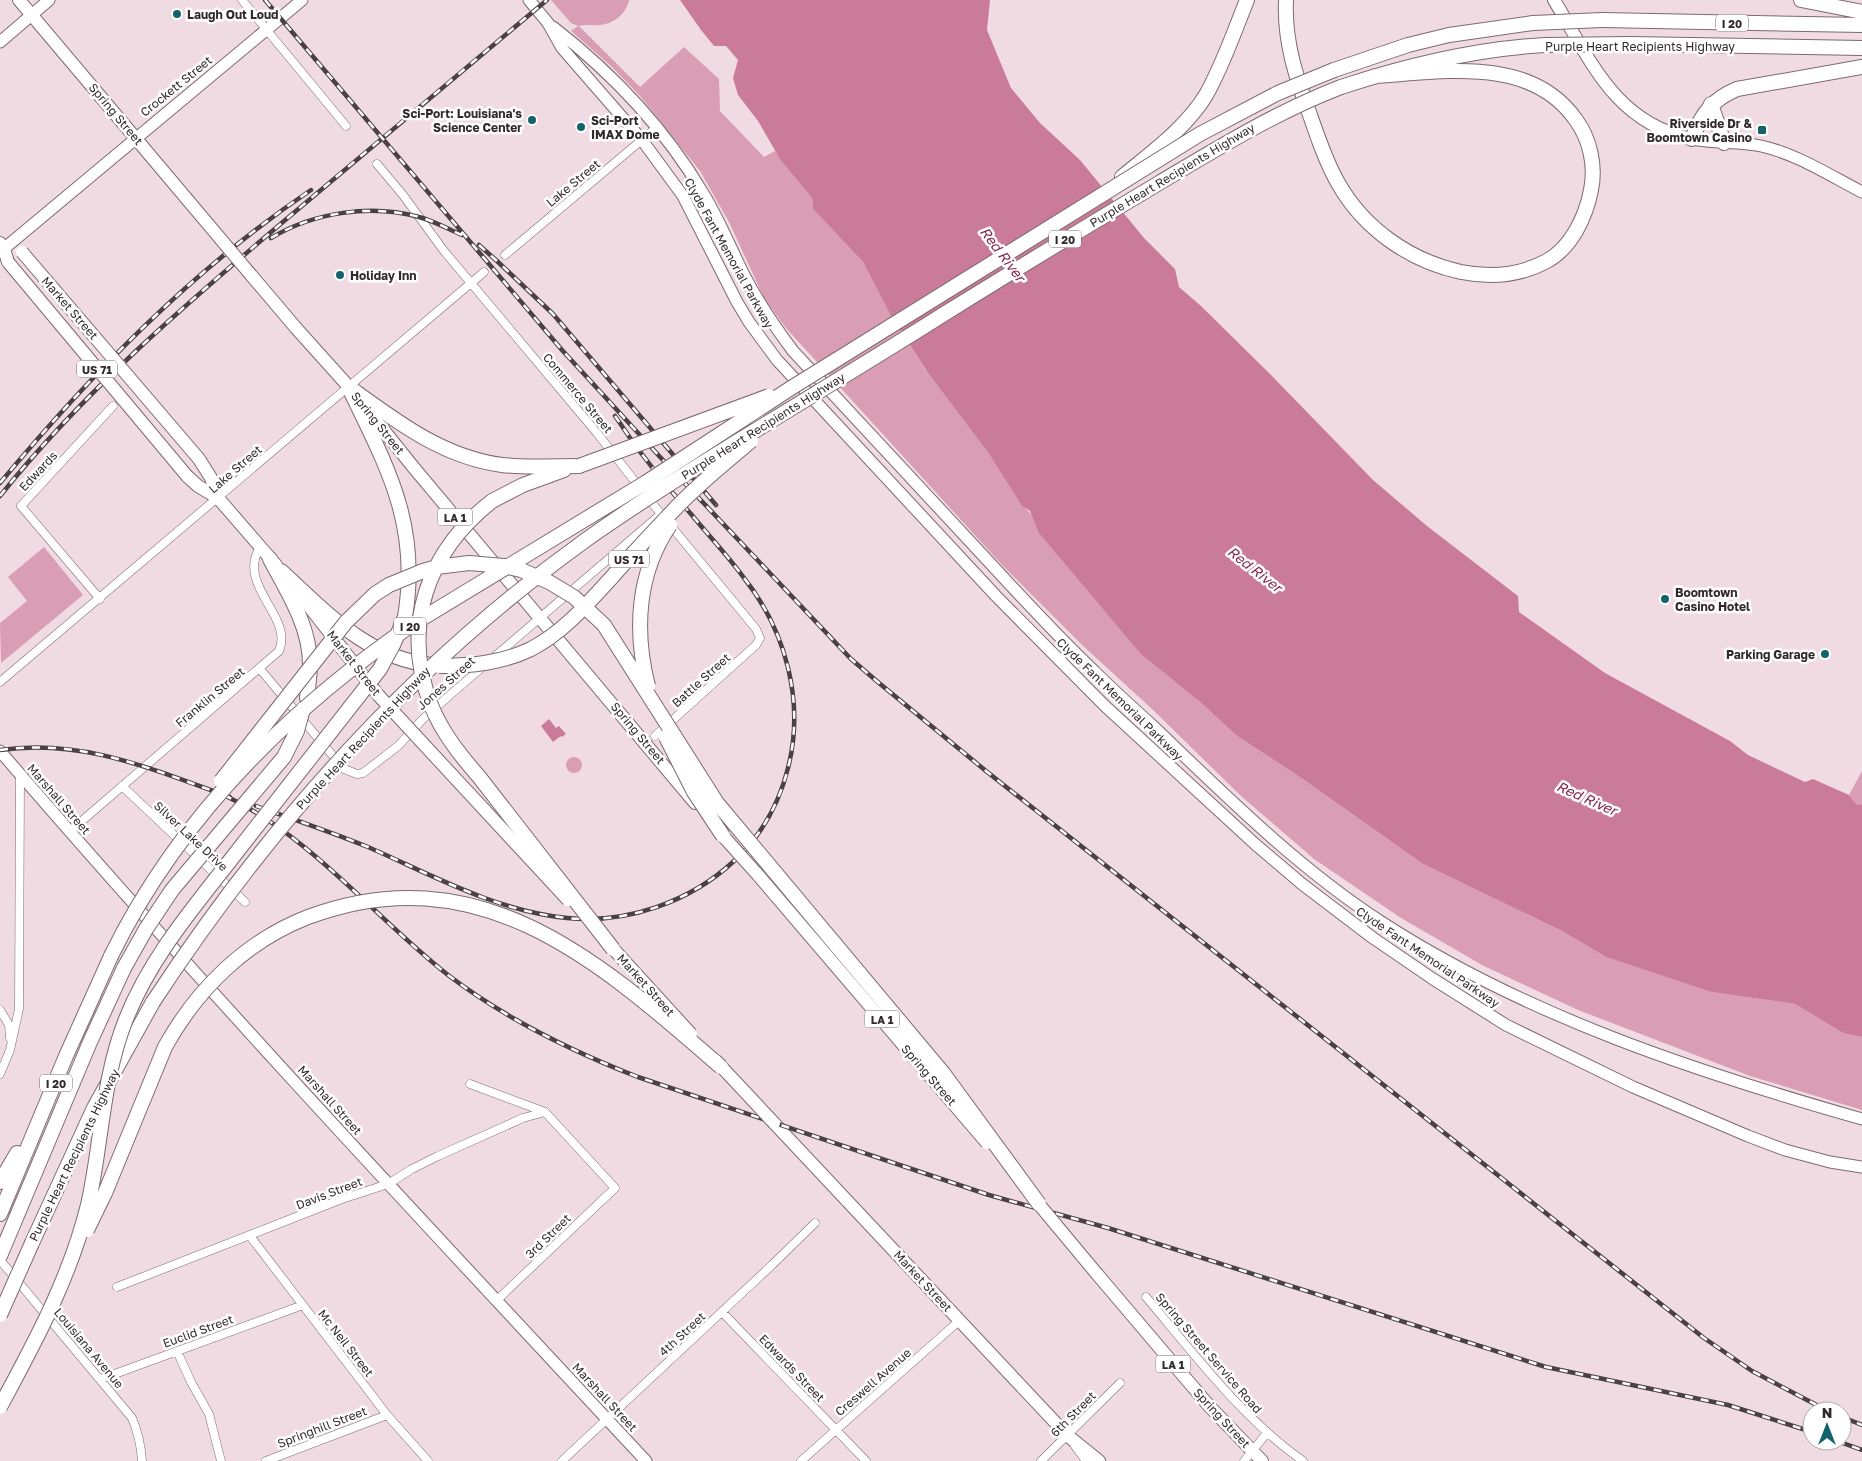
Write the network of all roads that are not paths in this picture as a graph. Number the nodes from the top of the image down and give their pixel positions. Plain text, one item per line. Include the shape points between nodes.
1 (18, 0) edge
2 (49, 0) edge
3 (242, 0) edge
4 (302, 0) edge
5 (528, 0) edge
6 (1286, 0) edge
7 (1554, 0) edge
8 (1801, 0) edge
9 (1246, 3) edge
10 (1862, 12) edge
11 (32, 15) junction
12 (548, 23) junction
13 (1862, 25) edge
14 (266, 30) junction
15 (0, 42) edge
16 (1862, 48) edge
17 (1862, 67) edge
18 (1375, 76) junction
19 (1711, 104) junction
20 (346, 126) dead end
21 (656, 128) junction
22 (136, 138) junction
23 (1692, 139) junction
24 (642, 140) junction
25 (1724, 143) junction
26 (377, 164) dead end
27 (1862, 192) edge
28 (1097, 197) junction
29 (3, 252) edge
30 (505, 255) dead end
31 (484, 272) dead end
32 (471, 284) junction
33 (349, 387) junction
34 (791, 388) junction
35 (796, 404) junction
36 (113, 406) dead end
37 (579, 466) junction
38 (709, 478) junction
39 (218, 498) junction
40 (661, 514) junction
41 (260, 548) junction
42 (270, 559) junction
43 (281, 572) junction
44 (100, 599) junction
45 (540, 617) junction
46 (760, 638) joint
47 (260, 668) junction
48 (0, 682) edge
49 (655, 736) dead end
50 (0, 751) edge
51 (20, 776) junction
52 (122, 786) junction
53 (197, 818) junction
54 (69, 832) junction
55 (723, 836) junction
56 (245, 902) dead end
57 (613, 950) junction
58 (0, 1010) edge
59 (10, 1050) junction
60 (721, 1067) junction
61 (0, 1074) edge
62 (57, 1080) junction
63 (470, 1084) dead end
64 (545, 1112) junction
65 (1862, 1120) edge
66 (1862, 1167) edge
67 (0, 1182) edge
68 (388, 1184) junction
69 (1039, 1204) junction
70 (1, 1212) edge
71 (815, 1223) dead end
72 (250, 1236) junction
73 (75, 1250) junction
74 (0, 1258) edge
75 (117, 1287) dead end
76 (1146, 1297) dead end
77 (496, 1301) junction
78 (303, 1305) junction
79 (722, 1312) junction
80 (0, 1315) edge
81 (960, 1320) junction
82 (177, 1351) junction
83 (101, 1379) junction
84 (1120, 1383) dead end
85 (0, 1407) edge
86 (387, 1415) junction
87 (607, 1419) junction
88 (835, 1429) junction
89 (1267, 1433) junction
90 (1068, 1436) junction
91 (1248, 1456) edge
92 (142, 1461) edge
93 (221, 1461) edge
94 (266, 1461) edge
95 (428, 1461) edge
96 (562, 1461) edge
97 (646, 1461) edge
98 (801, 1461) edge
99 (866, 1461) edge
100 (1041, 1461) edge
101 (1086, 1461) edge
102 (1099, 1461) edge
103 (1262, 1461) edge
104 (1303, 1461) edge

1 - 11 main road, Spring Street
2 - 11 main road
3 - 14 street
4 - 14 main road, Crockett Street
5 - 12 main road, Clyde Fant Memorial Parkway
6 - 18 highway via 1286,29 1296,79 1327,162 1344,192 1373,227 1397,246 1423,260 1481,276 1504,276 1528,270 1549,260 1566,245 1582,222 1589,203 1593,181 1591,159 1585,132 1570,111 1552,95 1524,80 1487,72 1451,70
7 - 23 main road via 1621,103 1658,128
8 - 10 highway
9 - 28 highway, bridge via 1223,62 1205,96 1183,124 1150,155
11 - 15 main road
11 - 22 main road, Spring Street
12 - 21 main road, Clyde Fant Memorial Parkway via 597,64
12 - 24 main road, Clyde Fant Memorial Parkway via 562,48
13 - 28 highway, Purple Heart Recipients Highway / I 20, bridge via 1602,20 1533,23 1450,35 1408,45 1334,70 1258,102
14 - 20 street
14 - 22 main road, Crockett Street
16 - 18 highway, Purple Heart Recipients Highway / I 20, bridge via 1545,45 1437,59
17 - 19 highway via 1751,85 1725,94
18 - 35 highway, Purple Heart Recipients Highway / I 20, bridge via 1341,87 1266,120
19 - 23 highway via 1698,122
19 - 25 highway
21 - 24 street, Lake Street
21 - 65 main road, Clyde Fant Memorial Parkway via 703,193 760,305 793,351 1087,664 1257,826 1306,867 1383,923 1443,959 1517,997 1686,1064
22 - 29 main road, Crockett Street
22 - 33 main road, Spring Street, bridge
23 - 25 main road
24 - 30 street, Lake Street
24 - 66 main road, Clyde Fant Memorial Parkway via 683,196 737,302 776,360 1045,647 1105,706 1302,884 1433,979 1522,1033 1633,1087 1748,1136 1805,1156
25 - 27 main road via 1753,145 1784,153
26 - 32 street, Commerce Street
28 - 34 highway, Purple Heart Recipients Highway / I 20, bridge
29 - 39 main road, Market Street / US 71, bridge via 186,476
29 - 39 main road, Market Street / US 71, bridge via 22,252 199,459
31 - 32 street, Lake Street
32 - 33 street, Lake Street
32 - 40 street, Commerce Street via 598,433
33 - 37 highway via 408,430 454,453 500,464
33 - 39 street, Lake Street
33 - 45 main road, Spring Street / LA 1
33 - 73 highway, bridge via 386,464 397,496 409,551 406,617 380,670 166,944 137,995 118,1039 110,1069 92,1185
34 - 37 highway, bridge
34 - 53 highway, Purple Heart Recipients Highway / I 20, bridge via 381,646 293,718
35 - 38 highway, US 71, bridge
35 - 80 highway, Purple Heart Recipients Highway / I 20, bridge via 581,543 484,619 419,677 329,771 272,837 202,929 154,1002 94,1108
36 - 44 street, Edwards via 21,506
37 - 57 highway, bridge via 523,484 492,501 465,524 444,551 426,591 419,653 431,706 444,732
38 - 43 highway, US 71, bridge via 683,500 577,614 549,638 502,659 465,666 416,664 398,659 353,634
38 - 55 highway, bridge via 659,541 642,589 640,630 644,671 662,730 694,792
39 - 41 main road, Market Street / US 71
39 - 44 street, Lake Street
40 - 45 street, Jones Street
40 - 46 street, Commerce Street
41 - 42 main road, Market Street / US 71
41 - 47 street, Franklin Street via 255,561 256,580 283,637 279,651
42 - 43 main road, Market Street / US 71
42 - 74 highway, bridge via 295,607 308,648 310,663 306,698 297,731 284,757 172,890 124,968
43 - 57 main road, Market Street, bridge via 380,696
44 - 48 street, Lake Street
45 - 47 street, Jones Street via 423,719 398,746 363,773 344,769
45 - 55 main road, Spring Street / LA 1, bridge
46 - 49 street, Battle Street via 756,646
47 - 52 street, Franklin Street
50 - 51 main road, Marshall Street
51 - 54 main road, Marshall Street
51 - 59 street via 19,1009
52 - 54 street, Franklin Street
52 - 56 street, Silver Lake Drive
53 - 62 highway, Purple Heart Recipients Highway / I 20, bridge via 139,903 90,1000
53 - 69 highway, bridge via 212,793 340,630 375,594 407,576 453,564 487,563 536,576 574,597 604,625 717,803 943,1073
54 - 68 main road, Marshall Street
55 - 69 main road, Spring Street / LA 1, bridge
57 - 60 main road, Market Street, bridge
58 - 59 street via 9,1025
59 - 61 street
60 - 73 highway, bridge via 602,968 514,919 473,906 422,898 388,899 338,907 298,922 259,943 225,970 193,1003 166,1047 101,1202
60 - 81 main road, Market Street, bridge
62 - 67 highway
62 - 70 highway, Purple Heart Recipients Highway / I 20
63 - 64 street
64 - 68 street, Davis Street via 523,1118 438,1156
64 - 77 street, 3rd Street via 615,1188
68 - 72 street, Davis Street
68 - 77 main road, Marshall Street
69 - 91 main road, Spring Street / LA 1, bridge
71 - 79 street, 4th Street
72 - 75 street, Davis Street
72 - 78 street, Mc Neil Street
73 - 85 highway, bridge via 44,1325
74 - 83 street, Louisiana Avenue
76 - 89 street, Spring Street Service Road via 1234,1400
77 - 87 main road, Marshall Street
78 - 82 street, Euclid Street
78 - 86 street, Mc Neil Street
79 - 87 street, 4th Street
79 - 88 street, Edwards Street
81 - 88 street, Creswell Avenue
81 - 90 main road, Market Street
82 - 83 street, Euclid Street
82 - 93 street via 209,1414
83 - 92 street, Louisiana Avenue via 132,1418 138,1432
84 - 90 street, 6th Street
86 - 94 street, Springhill Street
86 - 95 street, Mc Neil Street
87 - 96 street, 4th Street
87 - 97 main road, Marshall Street
88 - 98 street, Creswell Avenue
88 - 99 street, Edwards Street
89 - 91 street
89 - 104 street, Spring Street Service Road
90 - 100 street, 6th Street
90 - 101 street, Market Street
90 - 102 main road
91 - 103 main road, Spring Street / LA 1

